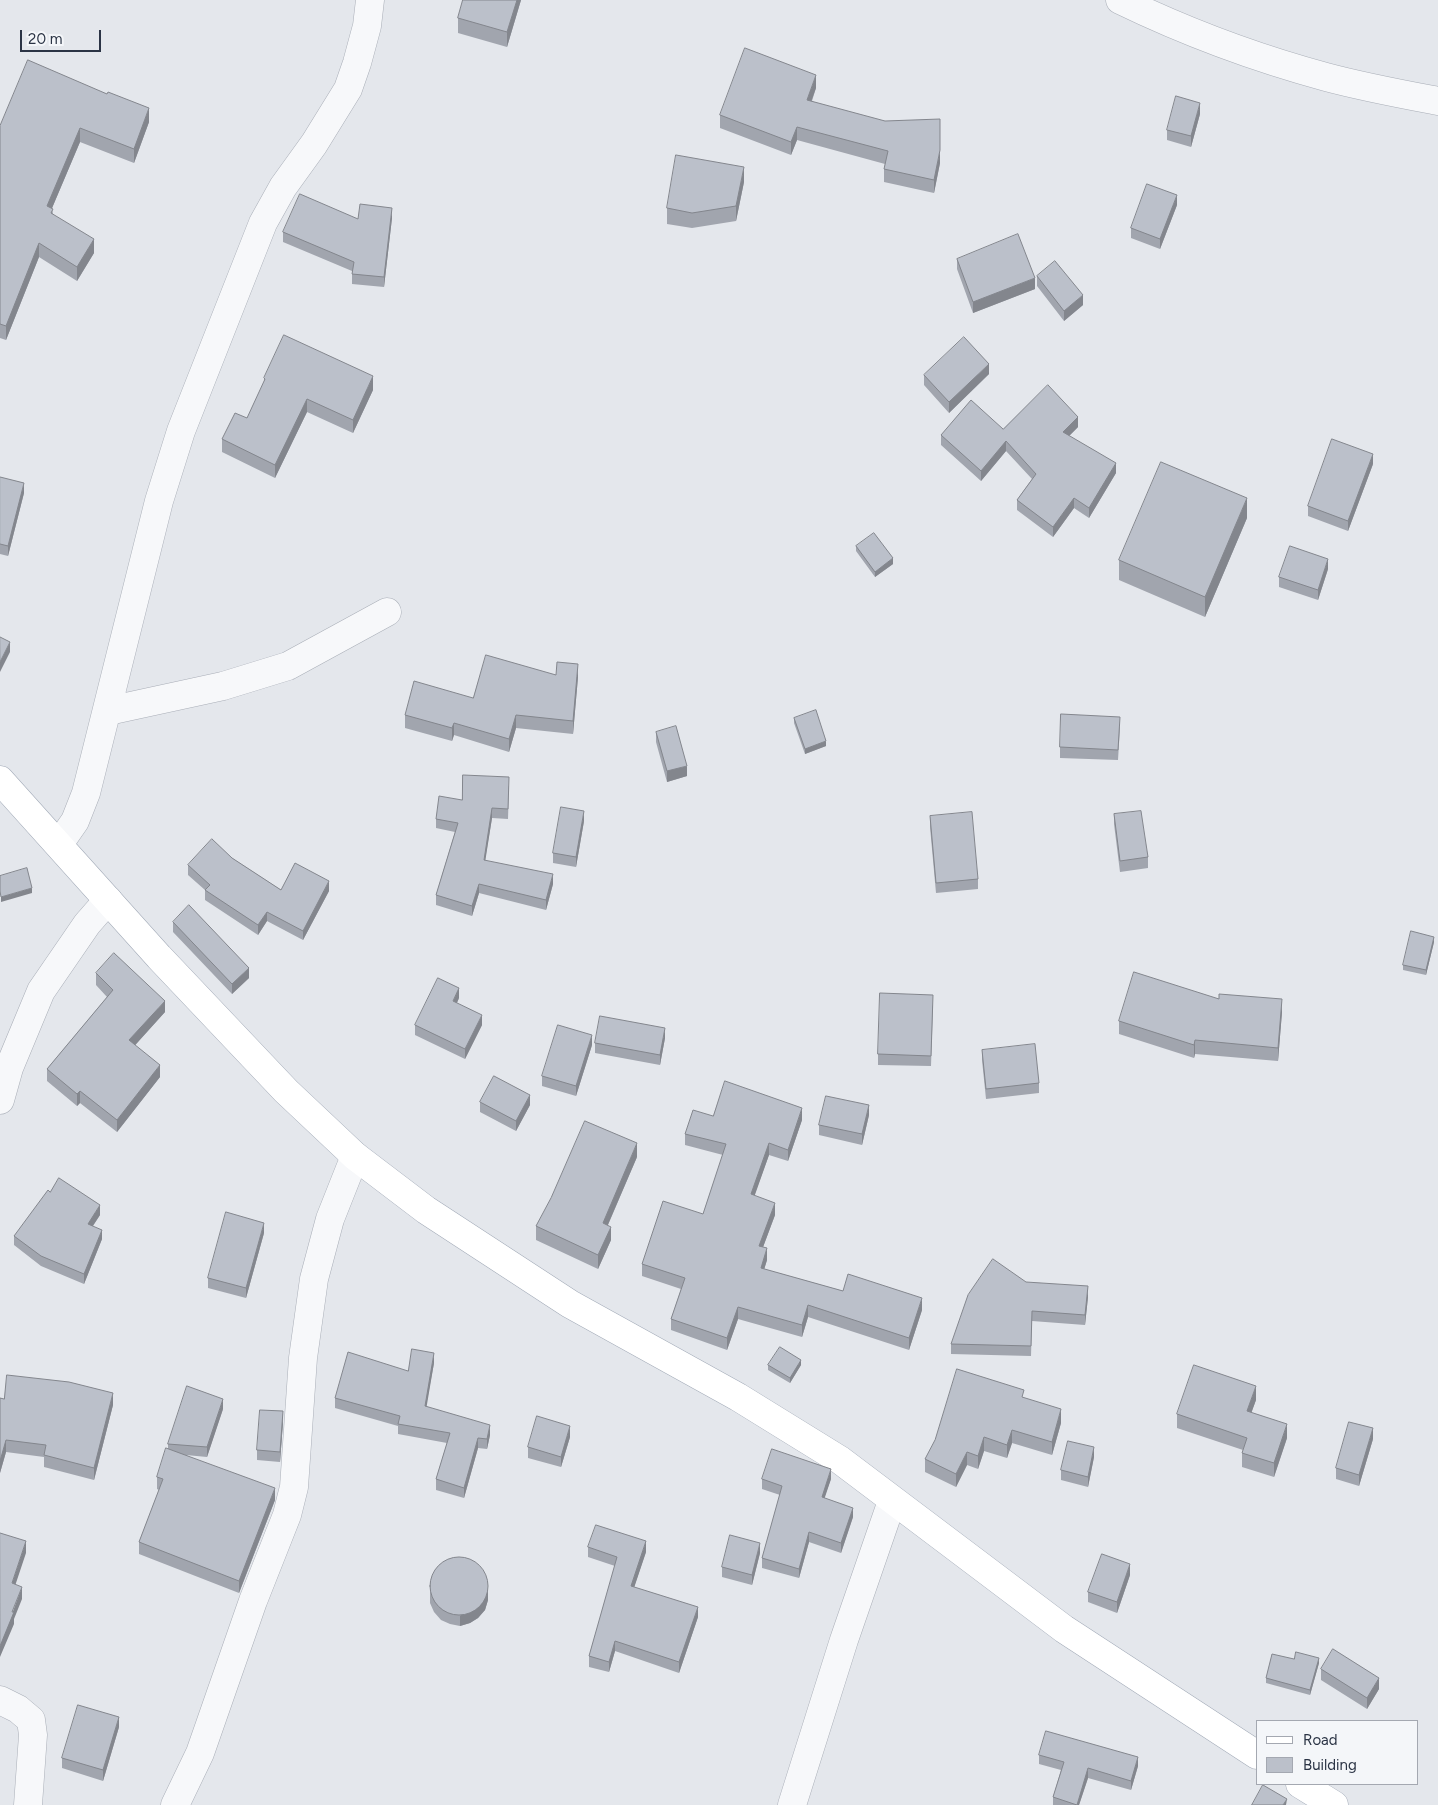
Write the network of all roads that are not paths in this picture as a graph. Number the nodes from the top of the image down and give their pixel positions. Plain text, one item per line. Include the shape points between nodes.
1 (370, 0) edge
2 (1120, 0) edge
3 (1438, 101) edge
4 (387, 612) dead end
5 (108, 711) junction
6 (0, 780) edge
7 (59, 844) junction
8 (108, 900) junction
9 (0, 1100) edge
10 (355, 1156) junction
11 (892, 1501) junction
12 (0, 1700) edge
13 (1256, 1754) edge
14 (1302, 1785) edge
15 (28, 1805) edge
16 (175, 1805) edge
17 (792, 1805) edge
18 (1334, 1805) edge

1 - 5 street via 367,26 348,89 263,223 181,431 159,501
2 - 3 street via 1160,19 1327,78
4 - 5 street via 288,666 223,686
5 - 7 street via 86,793 75,821
6 - 7 main road
7 - 8 main road
8 - 9 street via 87,924 41,991 9,1068
8 - 10 main road via 280,1084
10 - 11 main road via 426,1210 562,1298 738,1397 840,1460
10 - 16 street via 330,1219 314,1280 303,1358 294,1487 287,1514 252,1601 200,1753
11 - 13 main road via 1064,1629
11 - 17 street
12 - 15 street via 31,1720 33,1735
14 - 18 main road

